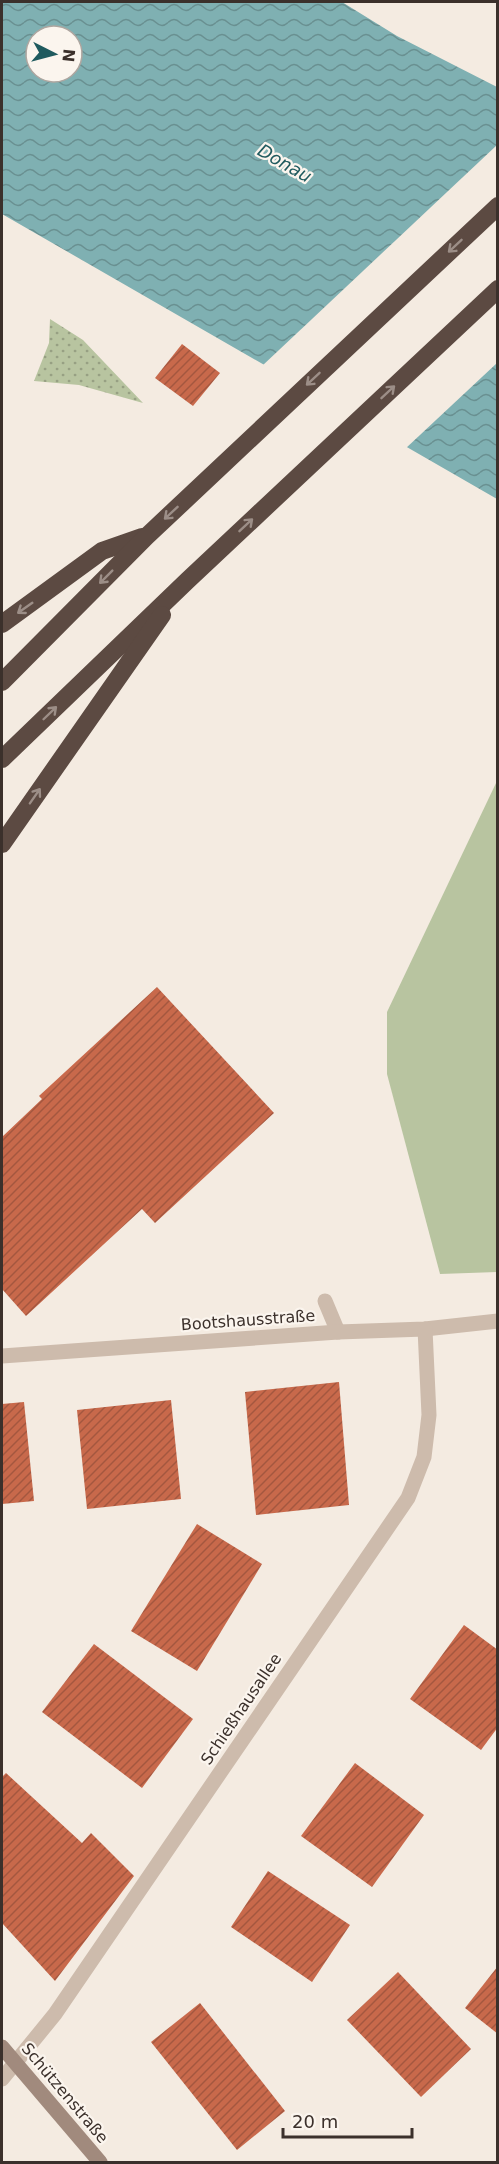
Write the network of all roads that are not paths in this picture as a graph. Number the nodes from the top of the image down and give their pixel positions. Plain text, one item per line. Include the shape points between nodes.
1 (498, 206) edge
2 (498, 289) edge
3 (147, 536) junction
4 (188, 580) junction
5 (2, 624) edge
6 (2, 682) edge
7 (4, 756) edge
8 (2, 844) edge
9 (325, 1301) dead end
10 (498, 1321) edge
11 (425, 1329) junction
12 (338, 1332) junction
13 (2, 1356) edge
14 (2, 2047) edge
15 (16, 2063) junction
16 (2, 2079) edge
17 (100, 2163) edge

1 -> 3 highway
4 -> 2 highway
3 -> 5 highway via 102,551
3 -> 6 highway
7 -> 4 highway
8 -> 4 highway
9 - 12 street
10 - 11 street, Bootshausstraße
11 - 12 street, Bootshausstraße
11 - 15 street, Schießhausallee via 427,1436 424,1457 408,1498 55,2014
12 - 13 street, Bootshausstraße
14 - 15 street, Schützenstraße
15 - 16 street, Schießhausallee
15 - 17 street, Schützenstraße

